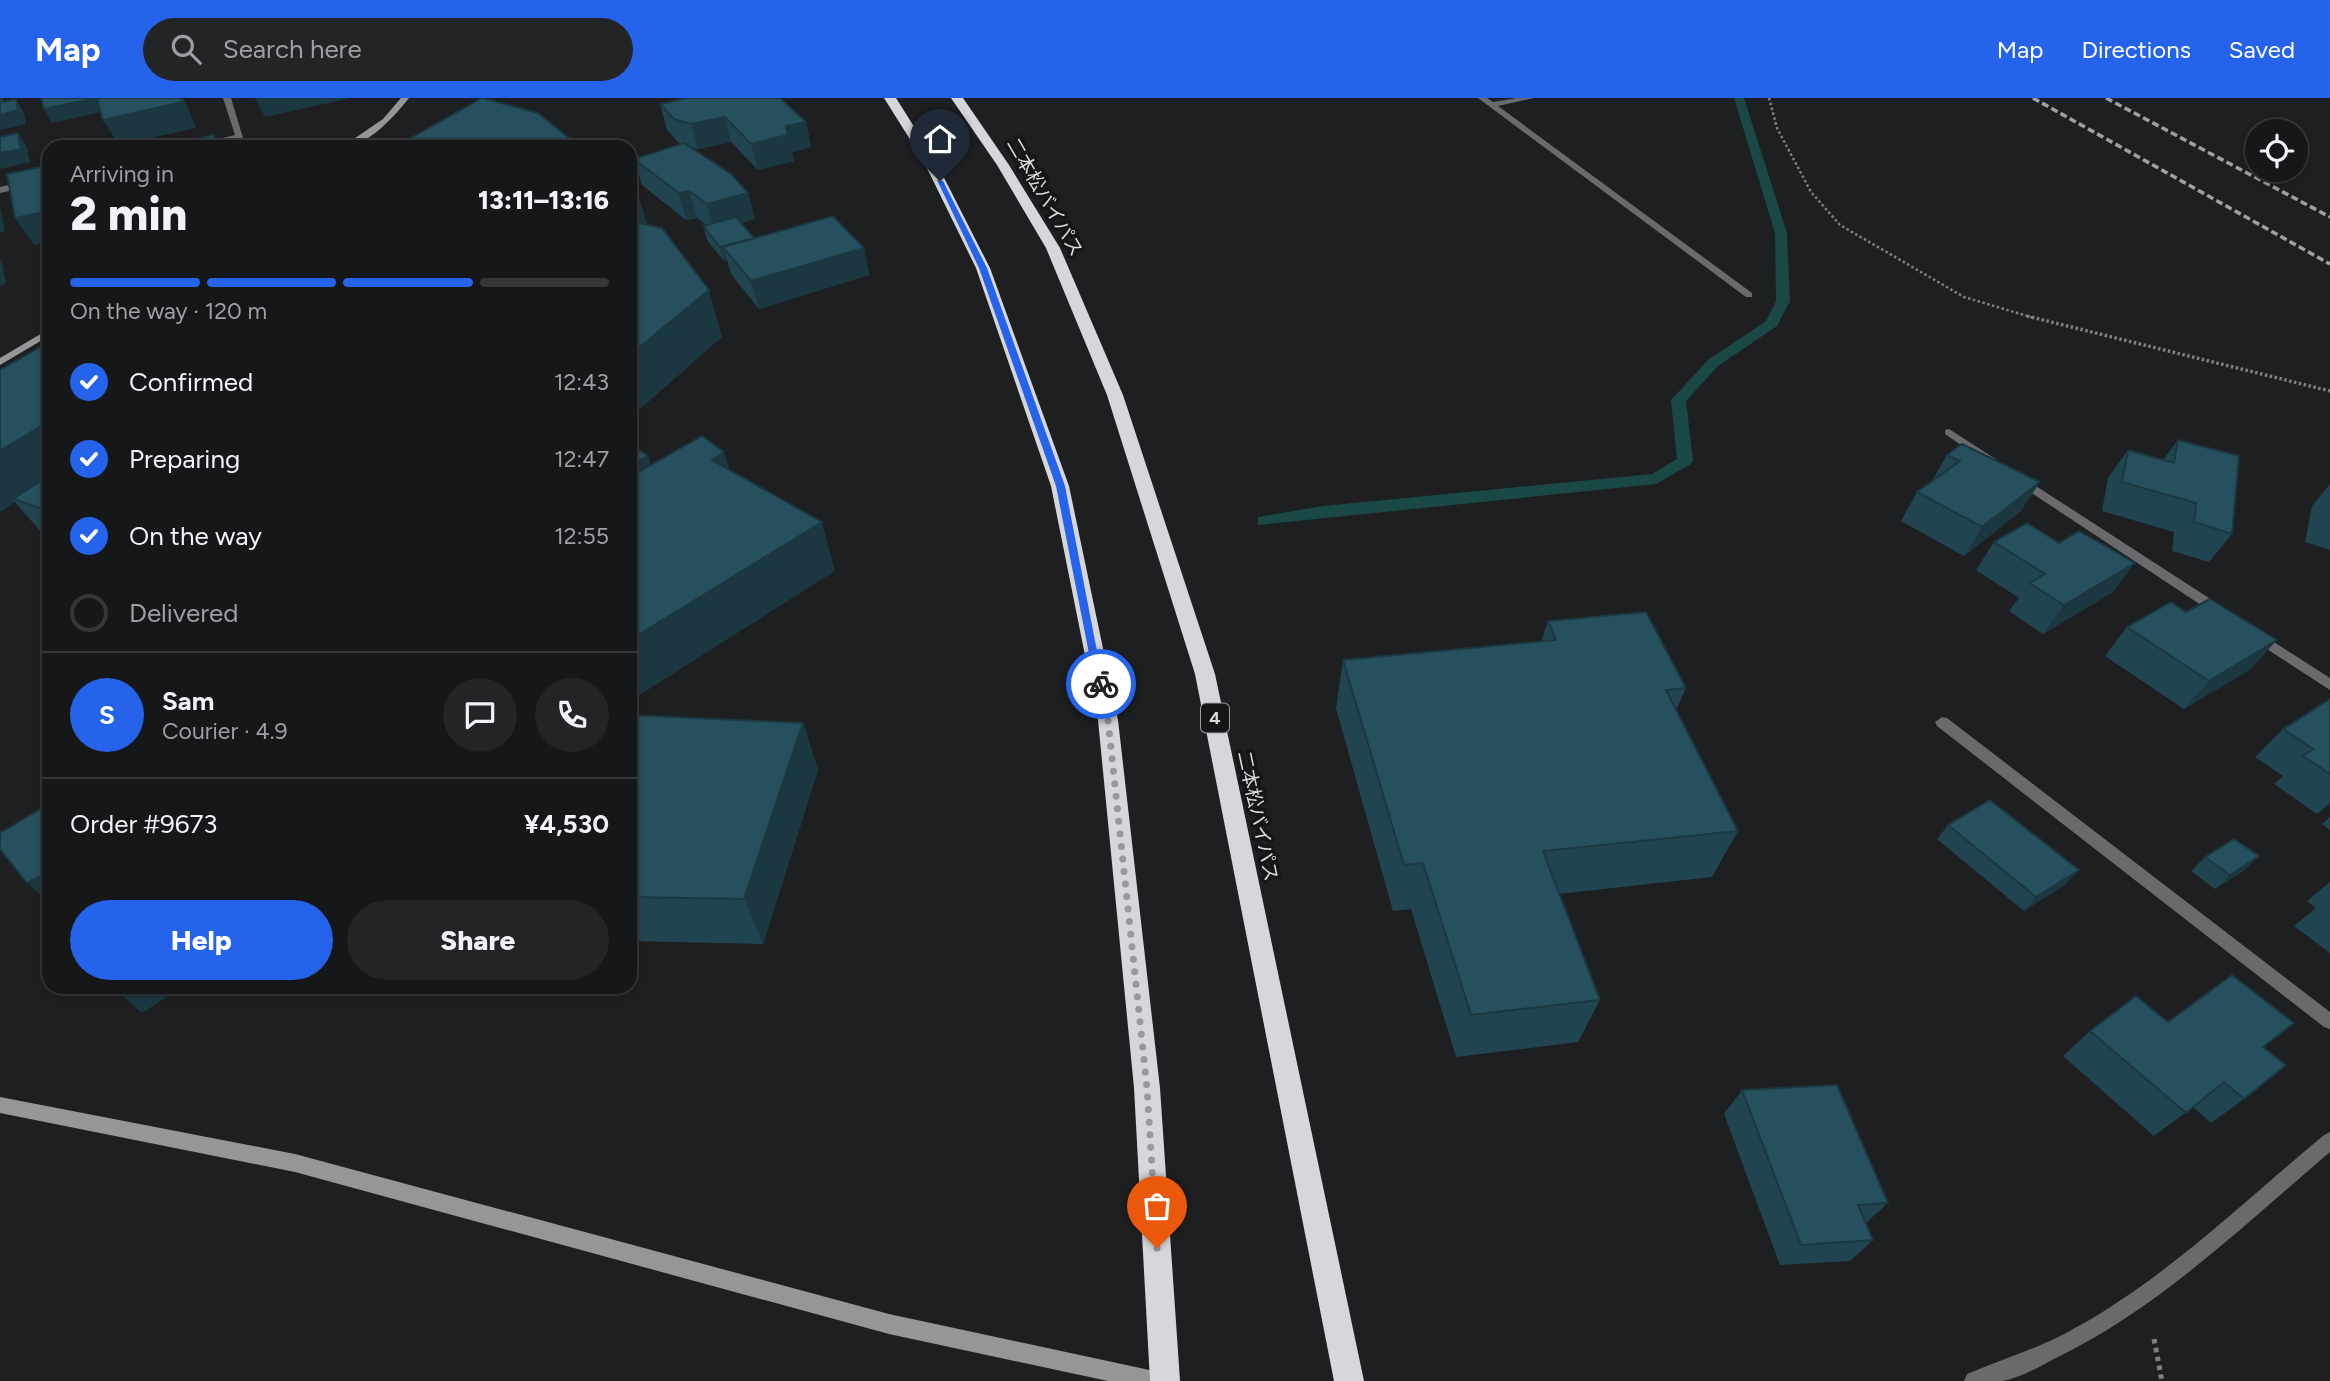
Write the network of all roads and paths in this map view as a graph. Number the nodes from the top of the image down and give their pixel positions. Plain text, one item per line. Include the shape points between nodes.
1 (227, 98) edge
2 (405, 98) edge
3 (890, 98) edge
4 (957, 98) edge
5 (1482, 98) edge
6 (1530, 98) edge
7 (1769, 98) edge
8 (1491, 105) junction
9 (222, 140) edge
10 (357, 140) edge
11 (42, 180) edge
12 (0, 190) edge
13 (1749, 295) dead end
14 (42, 336) edge
15 (0, 362) edge
16 (2330, 391) edge
17 (1949, 432) dead end
18 (2330, 685) edge
19 (1942, 722) dead end
20 (2330, 1022) edge
21 (0, 1105) edge
22 (2330, 1141) edge
23 (1154, 1381) edge
24 (1165, 1381) edge
25 (1349, 1381) edge
26 (1974, 1381) edge

1 - 9 street via 240,136
2 - 10 street via 386,121
3 - 24 highway via 929,160 983,268 1063,499 1108,720 1147,1088
4 - 25 highway, 二本松バイパス / 4 via 1053,248 1115,395 1205,674
5 - 8 street
6 - 8 street
7 - 16 path via 1777,128 1811,192 1840,225 1964,297
8 - 13 street
11 - 12 street
14 - 15 street
17 - 18 street
19 - 20 street
21 - 23 street via 295,1163 889,1324
22 - 26 street via 2144,1297 2073,1341

